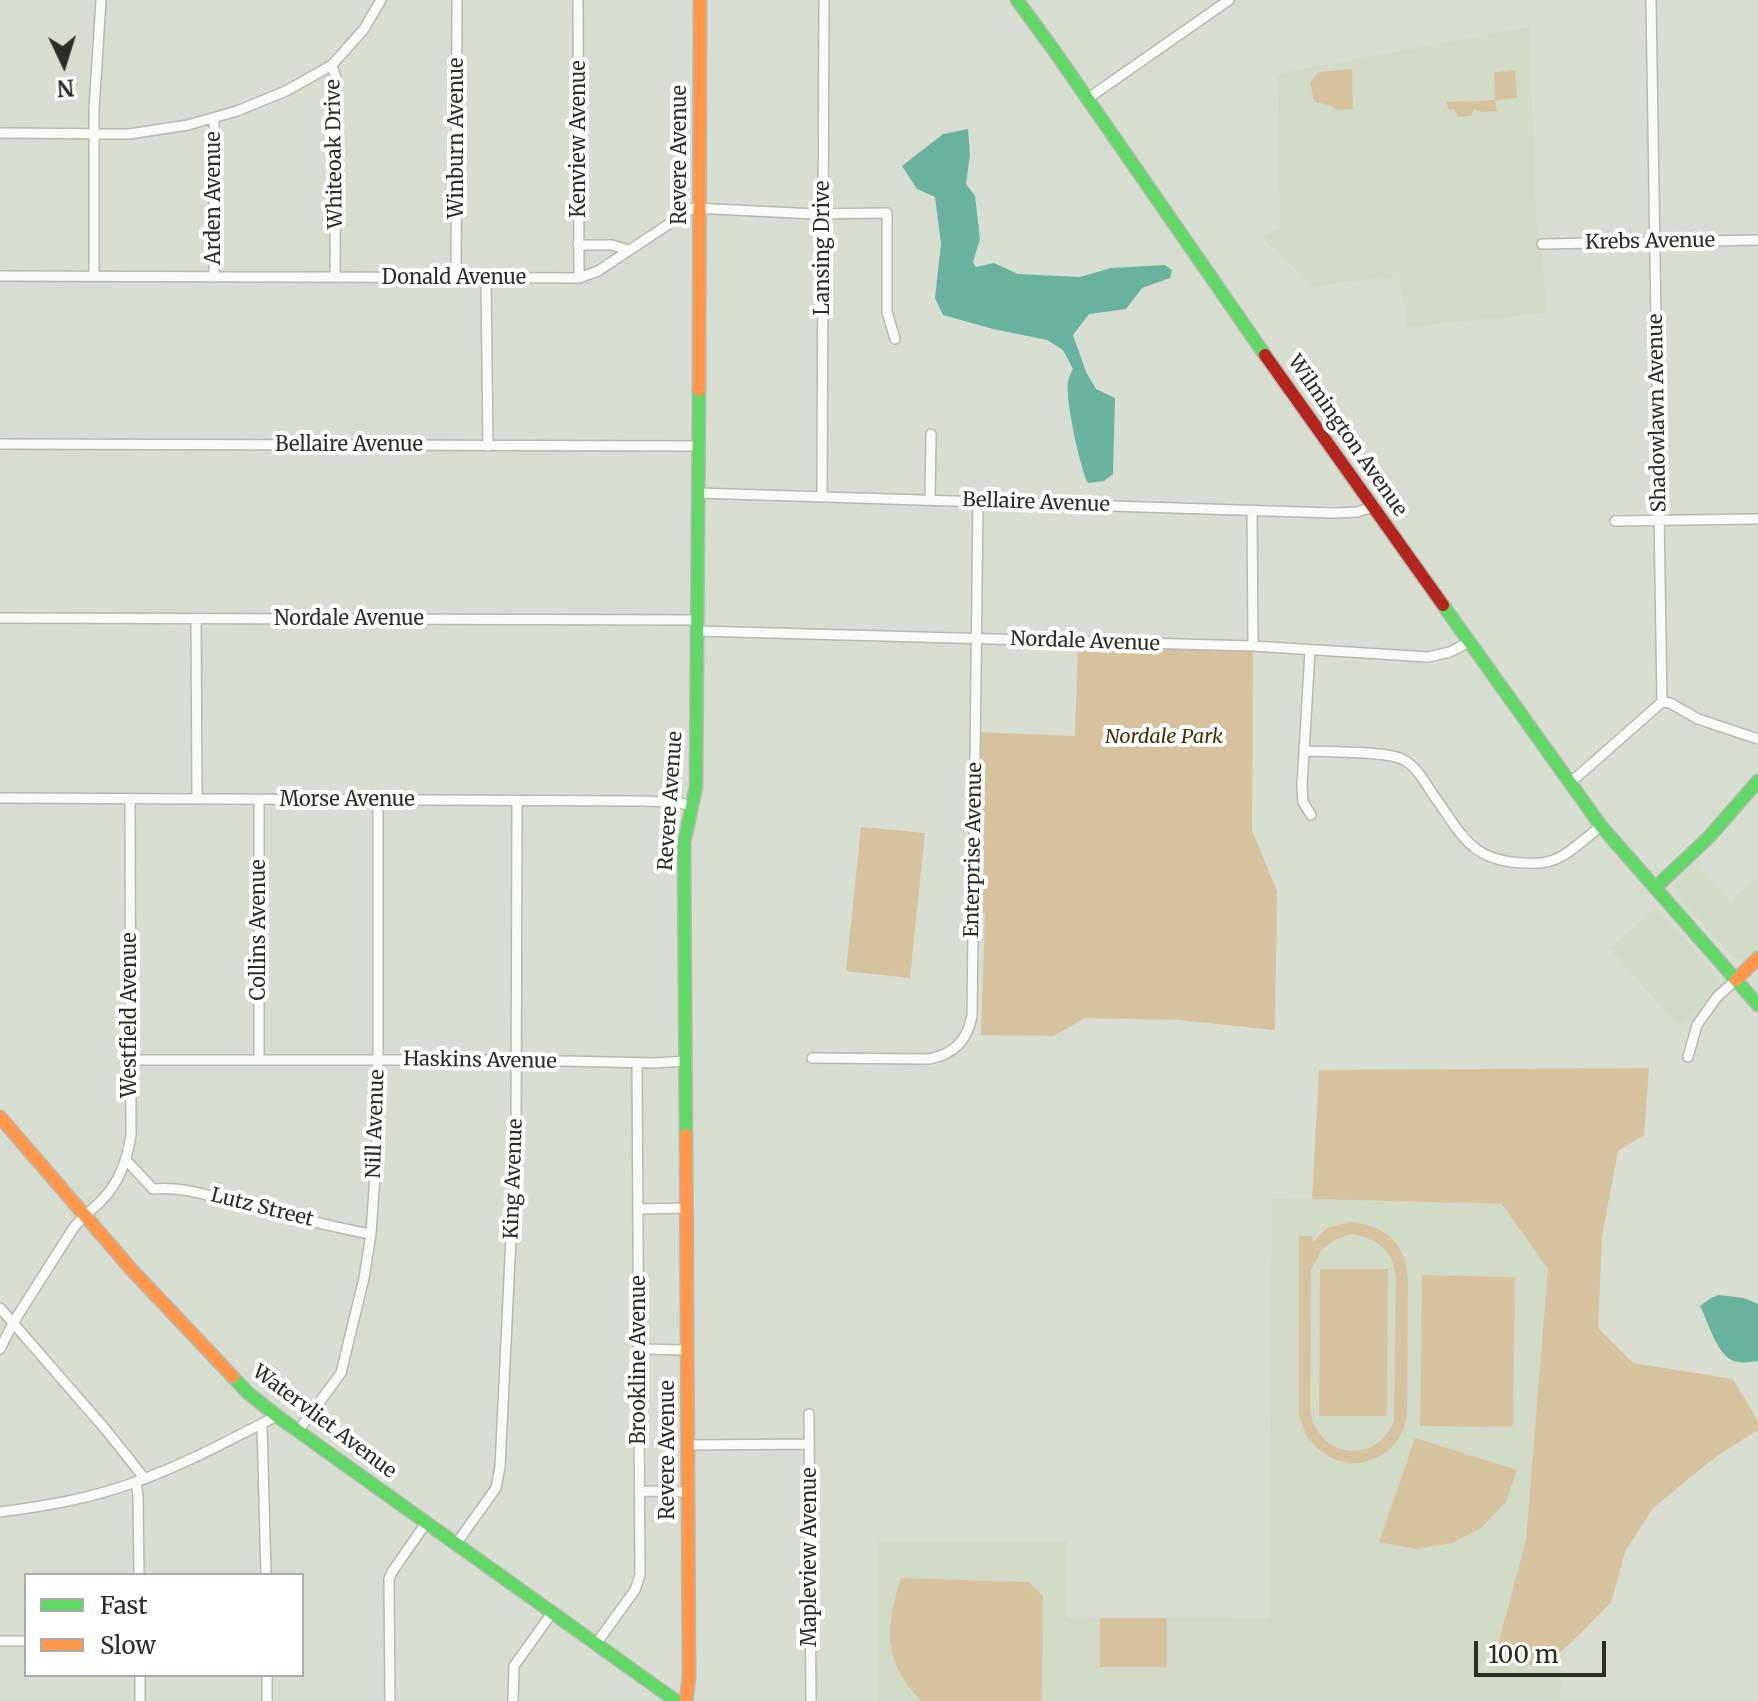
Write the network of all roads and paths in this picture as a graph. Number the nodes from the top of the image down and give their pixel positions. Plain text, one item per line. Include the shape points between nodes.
1 (101, 0) edge
2 (381, 0) edge
3 (457, 0) edge
4 (578, 0) edge
5 (700, 0) edge
6 (824, 0) edge
7 (1017, 0) edge
8 (1229, 0) edge
9 (1651, 0) edge
10 (332, 65) junction
11 (1087, 99) junction
12 (214, 119) junction
13 (0, 133) edge
14 (94, 134) junction
15 (700, 208) junction
16 (823, 214) junction
17 (1758, 240) edge
18 (1655, 242) junction
19 (1542, 244) dead end
20 (578, 245) junction
21 (628, 250) junction
22 (0, 276) edge
23 (94, 276) junction
24 (214, 276) junction
25 (335, 277) junction
26 (456, 277) junction
27 (579, 278) junction
28 (486, 279) junction
29 (895, 339) dead end
30 (931, 434) dead end
31 (0, 444) edge
32 (488, 446) junction
33 (698, 446) junction
34 (698, 493) junction
35 (822, 497) junction
36 (930, 500) junction
37 (978, 502) junction
38 (1373, 507) junction
39 (1252, 510) junction
40 (1758, 519) edge
41 (1659, 520) junction
42 (1615, 521) dead end
43 (0, 618) edge
44 (196, 619) junction
45 (697, 625) junction
46 (976, 639) junction
47 (1469, 642) junction
48 (1253, 646) junction
49 (1310, 651) junction
50 (1662, 702) junction
51 (1758, 739) edge
52 (1305, 751) junction
53 (1758, 781) edge
54 (1569, 782) junction
55 (0, 798) edge
56 (130, 799) junction
57 (197, 799) junction
58 (259, 800) junction
59 (378, 800) junction
60 (517, 801) junction
61 (693, 806) junction
62 (1311, 815) dead end
63 (1601, 826) junction
64 (1655, 888) junction
65 (1758, 958) edge
66 (1736, 980) junction
67 (1758, 1005) edge
68 (1688, 1057) dead end
69 (812, 1058) dead end
70 (130, 1060) junction
71 (259, 1060) junction
72 (517, 1060) junction
73 (378, 1061) junction
74 (686, 1061) junction
75 (637, 1063) junction
76 (0, 1117) edge
77 (126, 1160) junction
78 (687, 1208) junction
79 (638, 1209) junction
80 (84, 1214) junction
81 (371, 1234) junction
82 (0, 1308) edge
83 (13, 1323) junction
84 (0, 1349) edge
85 (639, 1349) junction
86 (687, 1350) junction
87 (809, 1414) dead end
88 (277, 1416) junction
89 (262, 1424) junction
90 (298, 1431) junction
91 (809, 1444) junction
92 (688, 1445) junction
93 (140, 1480) junction
94 (640, 1491) junction
95 (688, 1492) junction
96 (0, 1512) edge
97 (426, 1523) junction
98 (456, 1544) junction
99 (139, 1573) edge
100 (266, 1573) edge
101 (552, 1613) junction
102 (0, 1641) edge
103 (24, 1641) edge
104 (596, 1644) junction
105 (140, 1677) edge
106 (267, 1677) edge
107 (140, 1701) edge
108 (267, 1701) edge
109 (390, 1701) edge
110 (513, 1701) edge
111 (676, 1701) edge
112 (686, 1701) edge
113 (811, 1701) edge

1 - 14 street
2 - 10 street, Whiteoak Drive
3 - 26 street, Winburn Avenue
4 - 20 street, Kenview Avenue
5 - 15 street, Revere Avenue
6 - 16 street, Lansing Drive
7 - 11 street, Wilmington Avenue
8 - 11 street
9 - 18 street, Shadowlawn Avenue
10 - 12 street via 277,95
10 - 25 street, Whiteoak Drive
11 - 38 street, Wilmington Avenue
12 - 14 street via 158,131
12 - 24 street, Arden Avenue
13 - 14 street
14 - 23 street
15 - 16 street
15 - 21 street, Donald Avenue
15 - 33 street, Revere Avenue
16 - 29 street via 887,213 887,312
16 - 35 street, Lansing Drive
17 - 18 street, Krebs Avenue
18 - 19 street, Krebs Avenue
18 - 41 street, Shadowlawn Avenue
20 - 21 street
20 - 27 street, Kenview Avenue
21 - 27 street, Donald Avenue
22 - 23 street, Donald Avenue
23 - 24 street, Donald Avenue
24 - 25 street, Donald Avenue
25 - 26 street, Donald Avenue
26 - 28 street, Donald Avenue
27 - 28 street, Donald Avenue
28 - 32 street
30 - 36 street
31 - 32 street, Bellaire Avenue
32 - 33 street, Bellaire Avenue
33 - 34 street, Revere Avenue
34 - 35 street, Bellaire Avenue
34 - 45 street, Revere Avenue
35 - 36 street, Bellaire Avenue
36 - 37 street, Bellaire Avenue
37 - 39 street, Bellaire Avenue
37 - 46 street, Enterprise Avenue
38 - 39 street, Bellaire Avenue via 1357,512
38 - 47 street, Wilmington Avenue
39 - 48 street
40 - 41 street
41 - 42 street
41 - 50 street, Shadowlawn Avenue
43 - 44 street, Nordale Avenue
44 - 45 street, Nordale Avenue
44 - 57 street
45 - 46 street, Nordale Avenue
45 - 61 street, Revere Avenue
46 - 48 street, Nordale Avenue
46 - 69 street, Enterprise Avenue via 970,1025 960,1043 929,1059
47 - 49 street, Nordale Avenue via 1428,657
47 - 54 street, Wilmington Avenue
48 - 49 street, Nordale Avenue
49 - 52 street
50 - 51 street
50 - 54 street
52 - 62 street via 1303,802
52 - 63 street via 1403,759 1467,842 1499,861 1550,862
53 - 64 street via 1725,822
54 - 63 street, Wilmington Avenue
55 - 56 street, Morse Avenue
56 - 57 street, Morse Avenue
56 - 70 street, Westfield Avenue
57 - 58 street, Morse Avenue
58 - 59 street, Morse Avenue
58 - 71 street, Collins Avenue
59 - 60 street, Morse Avenue
59 - 73 street, Nill Avenue
60 - 61 street, Morse Avenue
60 - 72 street, King Avenue
61 - 74 street, Revere Avenue via 684,843
63 - 64 street, Wilmington Avenue
64 - 66 street, Wilmington Avenue
65 - 66 street
66 - 67 street, Wilmington Avenue
66 - 68 street via 1697,1025
70 - 71 street, Haskins Avenue
70 - 77 street, Westfield Avenue
71 - 73 street, Haskins Avenue
72 - 73 street, Haskins Avenue
72 - 75 street, Haskins Avenue
72 - 98 street, King Avenue via 498,1481
73 - 81 street, Nill Avenue
74 - 75 street, Haskins Avenue
74 - 78 street, Revere Avenue
75 - 79 street, Brookline Avenue
76 - 80 street, Watervliet Avenue
77 - 80 street, Westfield Avenue via 105,1197
77 - 81 street, Lutz Street via 153,1189 194,1190
78 - 79 street
78 - 86 street, Revere Avenue
79 - 85 street, Brookline Avenue
80 - 83 street, Westfield Avenue
80 - 88 street, Watervliet Avenue via 215,1359
81 - 90 street, Nill Avenue via 342,1370
82 - 83 street
83 - 84 street, Westfield Avenue
83 - 93 street via 106,1430
85 - 86 street
85 - 94 street, Brookline Avenue
86 - 92 street, Revere Avenue
87 - 91 street, Mapleview Avenue
88 - 89 street
88 - 90 street, Watervliet Avenue
89 - 93 street
89 - 100 street
90 - 97 street, Watervliet Avenue
91 - 92 street
91 - 113 street, Mapleview Avenue
92 - 95 street, Revere Avenue
93 - 96 street via 67,1501
93 - 99 street
94 - 95 street
94 - 104 street, Brookline Avenue via 639,1583
95 - 112 street, Revere Avenue
97 - 98 street, Watervliet Avenue
97 - 109 street via 389,1579
98 - 101 street, Watervliet Avenue
101 - 104 street, Watervliet Avenue
101 - 110 street via 514,1666
102 - 103 street
104 - 111 street, Watervliet Avenue
105 - 107 street
106 - 108 street

